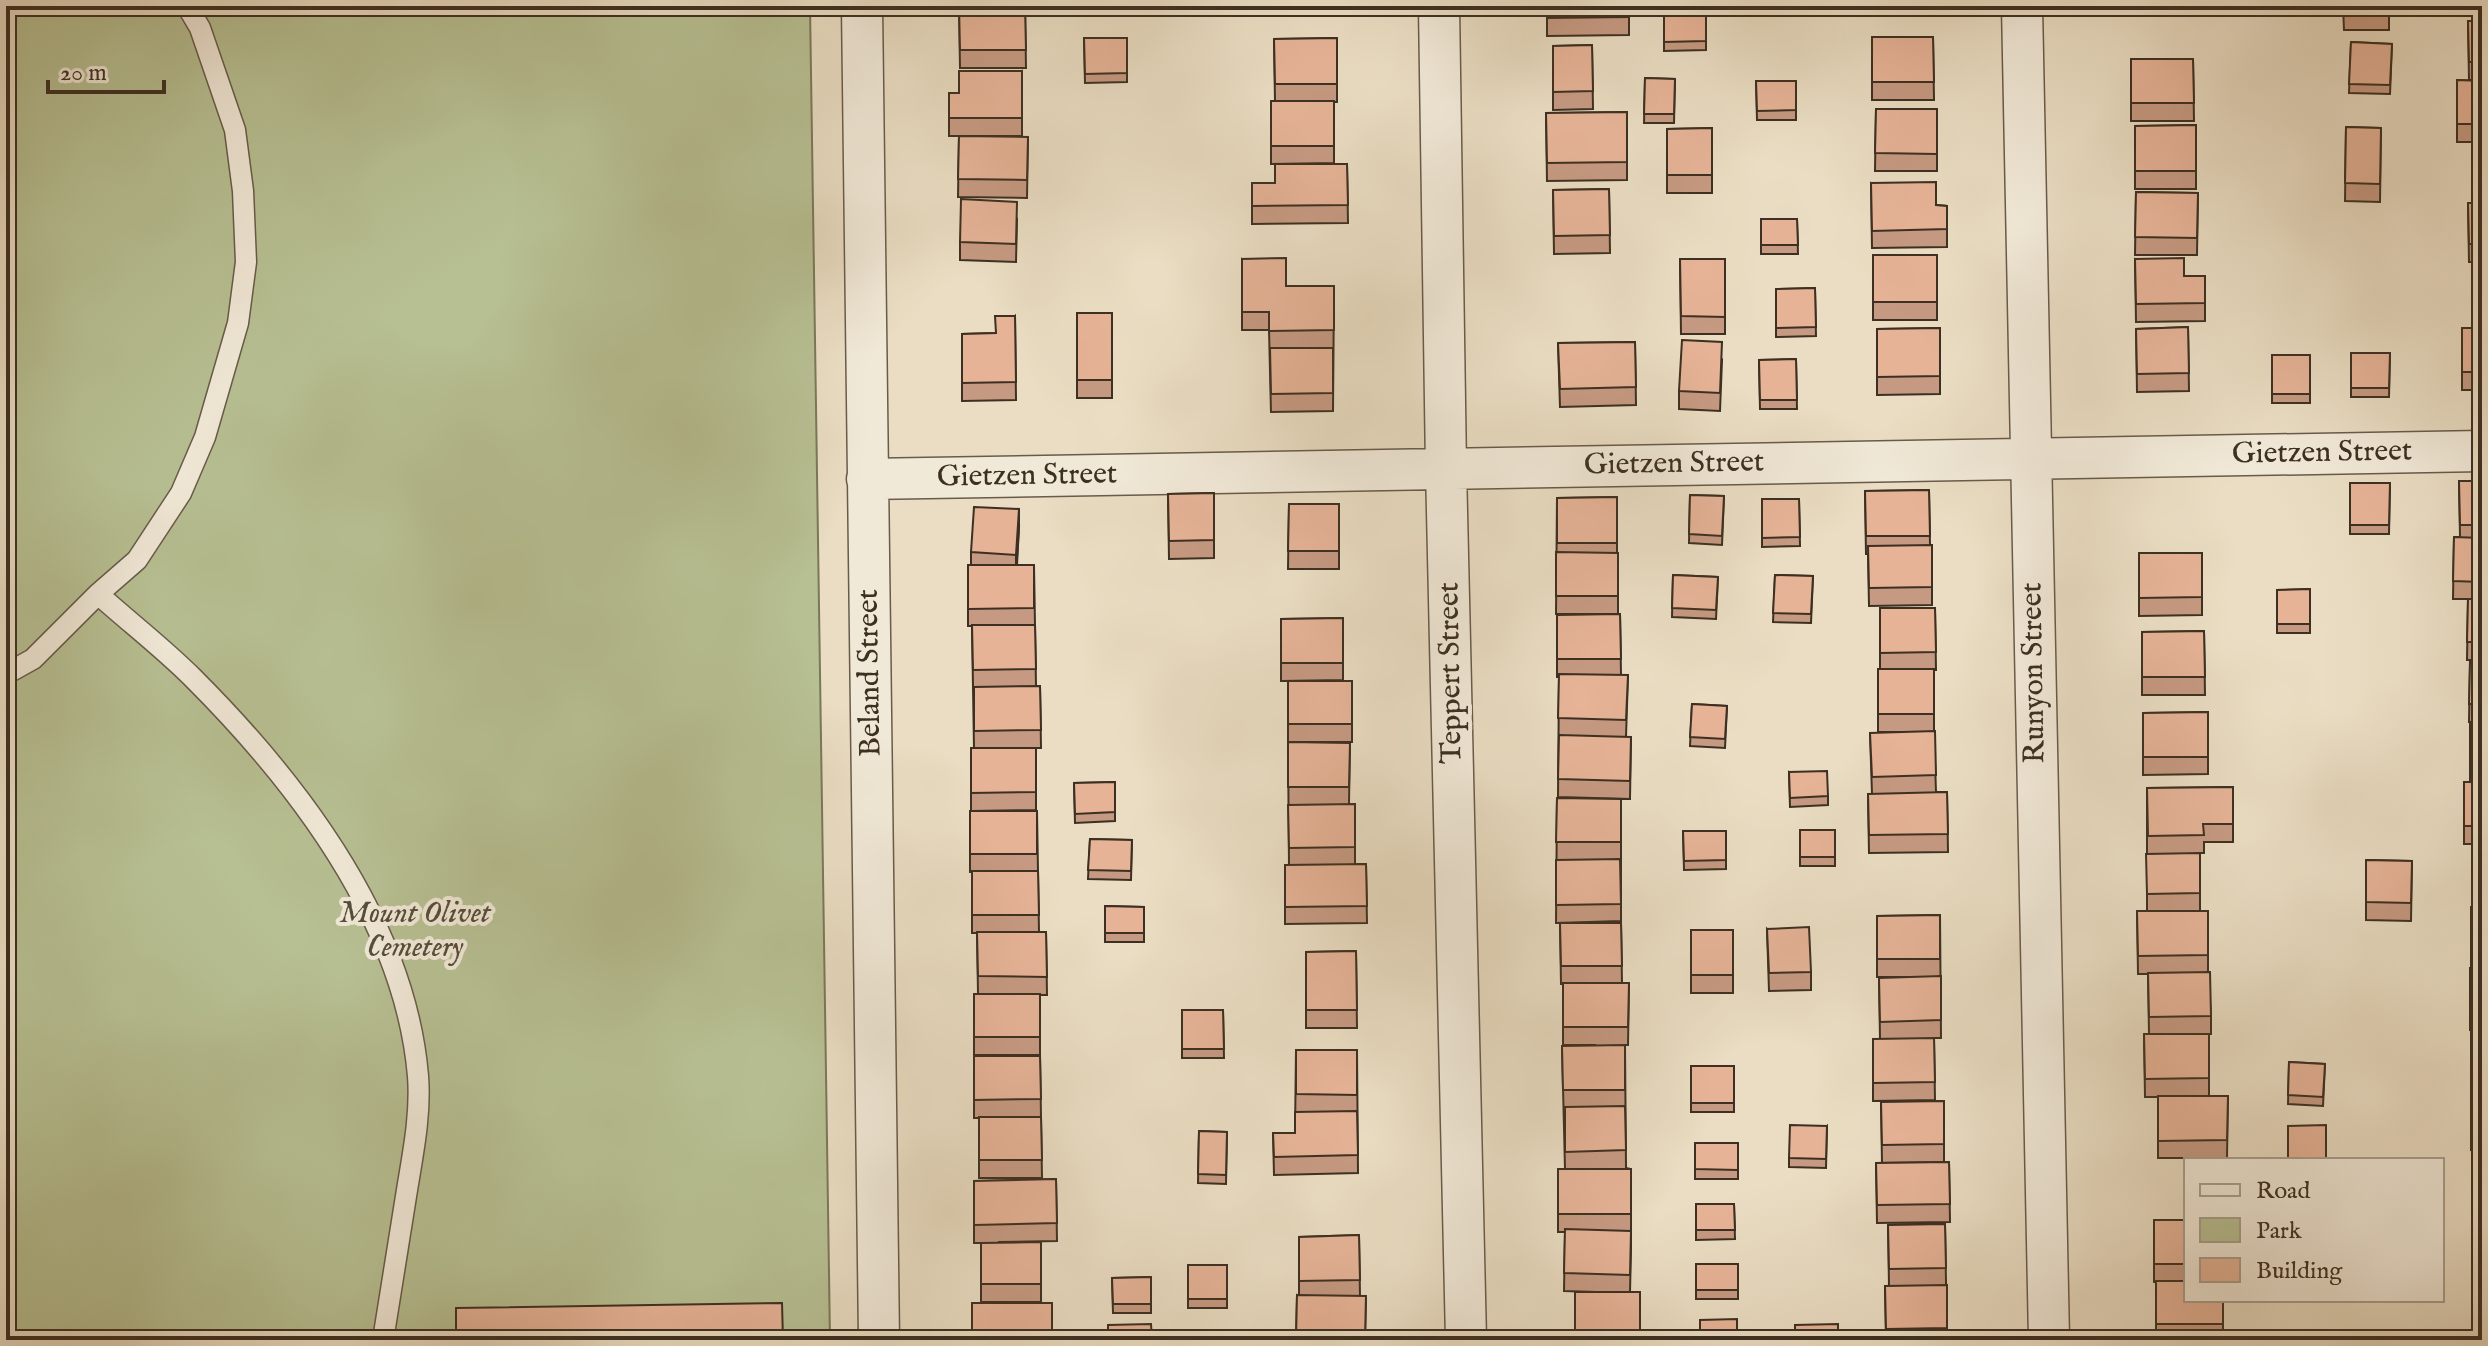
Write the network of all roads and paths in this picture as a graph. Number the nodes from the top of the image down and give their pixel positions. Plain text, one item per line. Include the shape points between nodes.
1 (187, 6) edge
2 (862, 6) edge
3 (1439, 6) edge
4 (2022, 6) edge
5 (2482, 451) edge
6 (2030, 457) junction
7 (1446, 468) junction
8 (867, 479) junction
9 (98, 594) junction
10 (6, 674) edge
11 (383, 1340) edge
12 (879, 1340) edge
13 (1466, 1340) edge
14 (2049, 1340) edge

1 - 9 lane via 200,28 235,130 246,262 238,323 205,437 181,493 137,560
2 - 8 street, Beland Street
3 - 7 street, Teppert Street
4 - 6 street, Runyon Street
5 - 6 street, Gietzen Street
6 - 7 street, Gietzen Street
6 - 14 street, Runyon Street
7 - 8 street, Gietzen Street
7 - 13 street, Teppert Street
8 - 12 street, Beland Street
9 - 10 lane via 33,659
9 - 11 lane via 192,677 267,759 334,848 393,969 418,1077 416,1133

